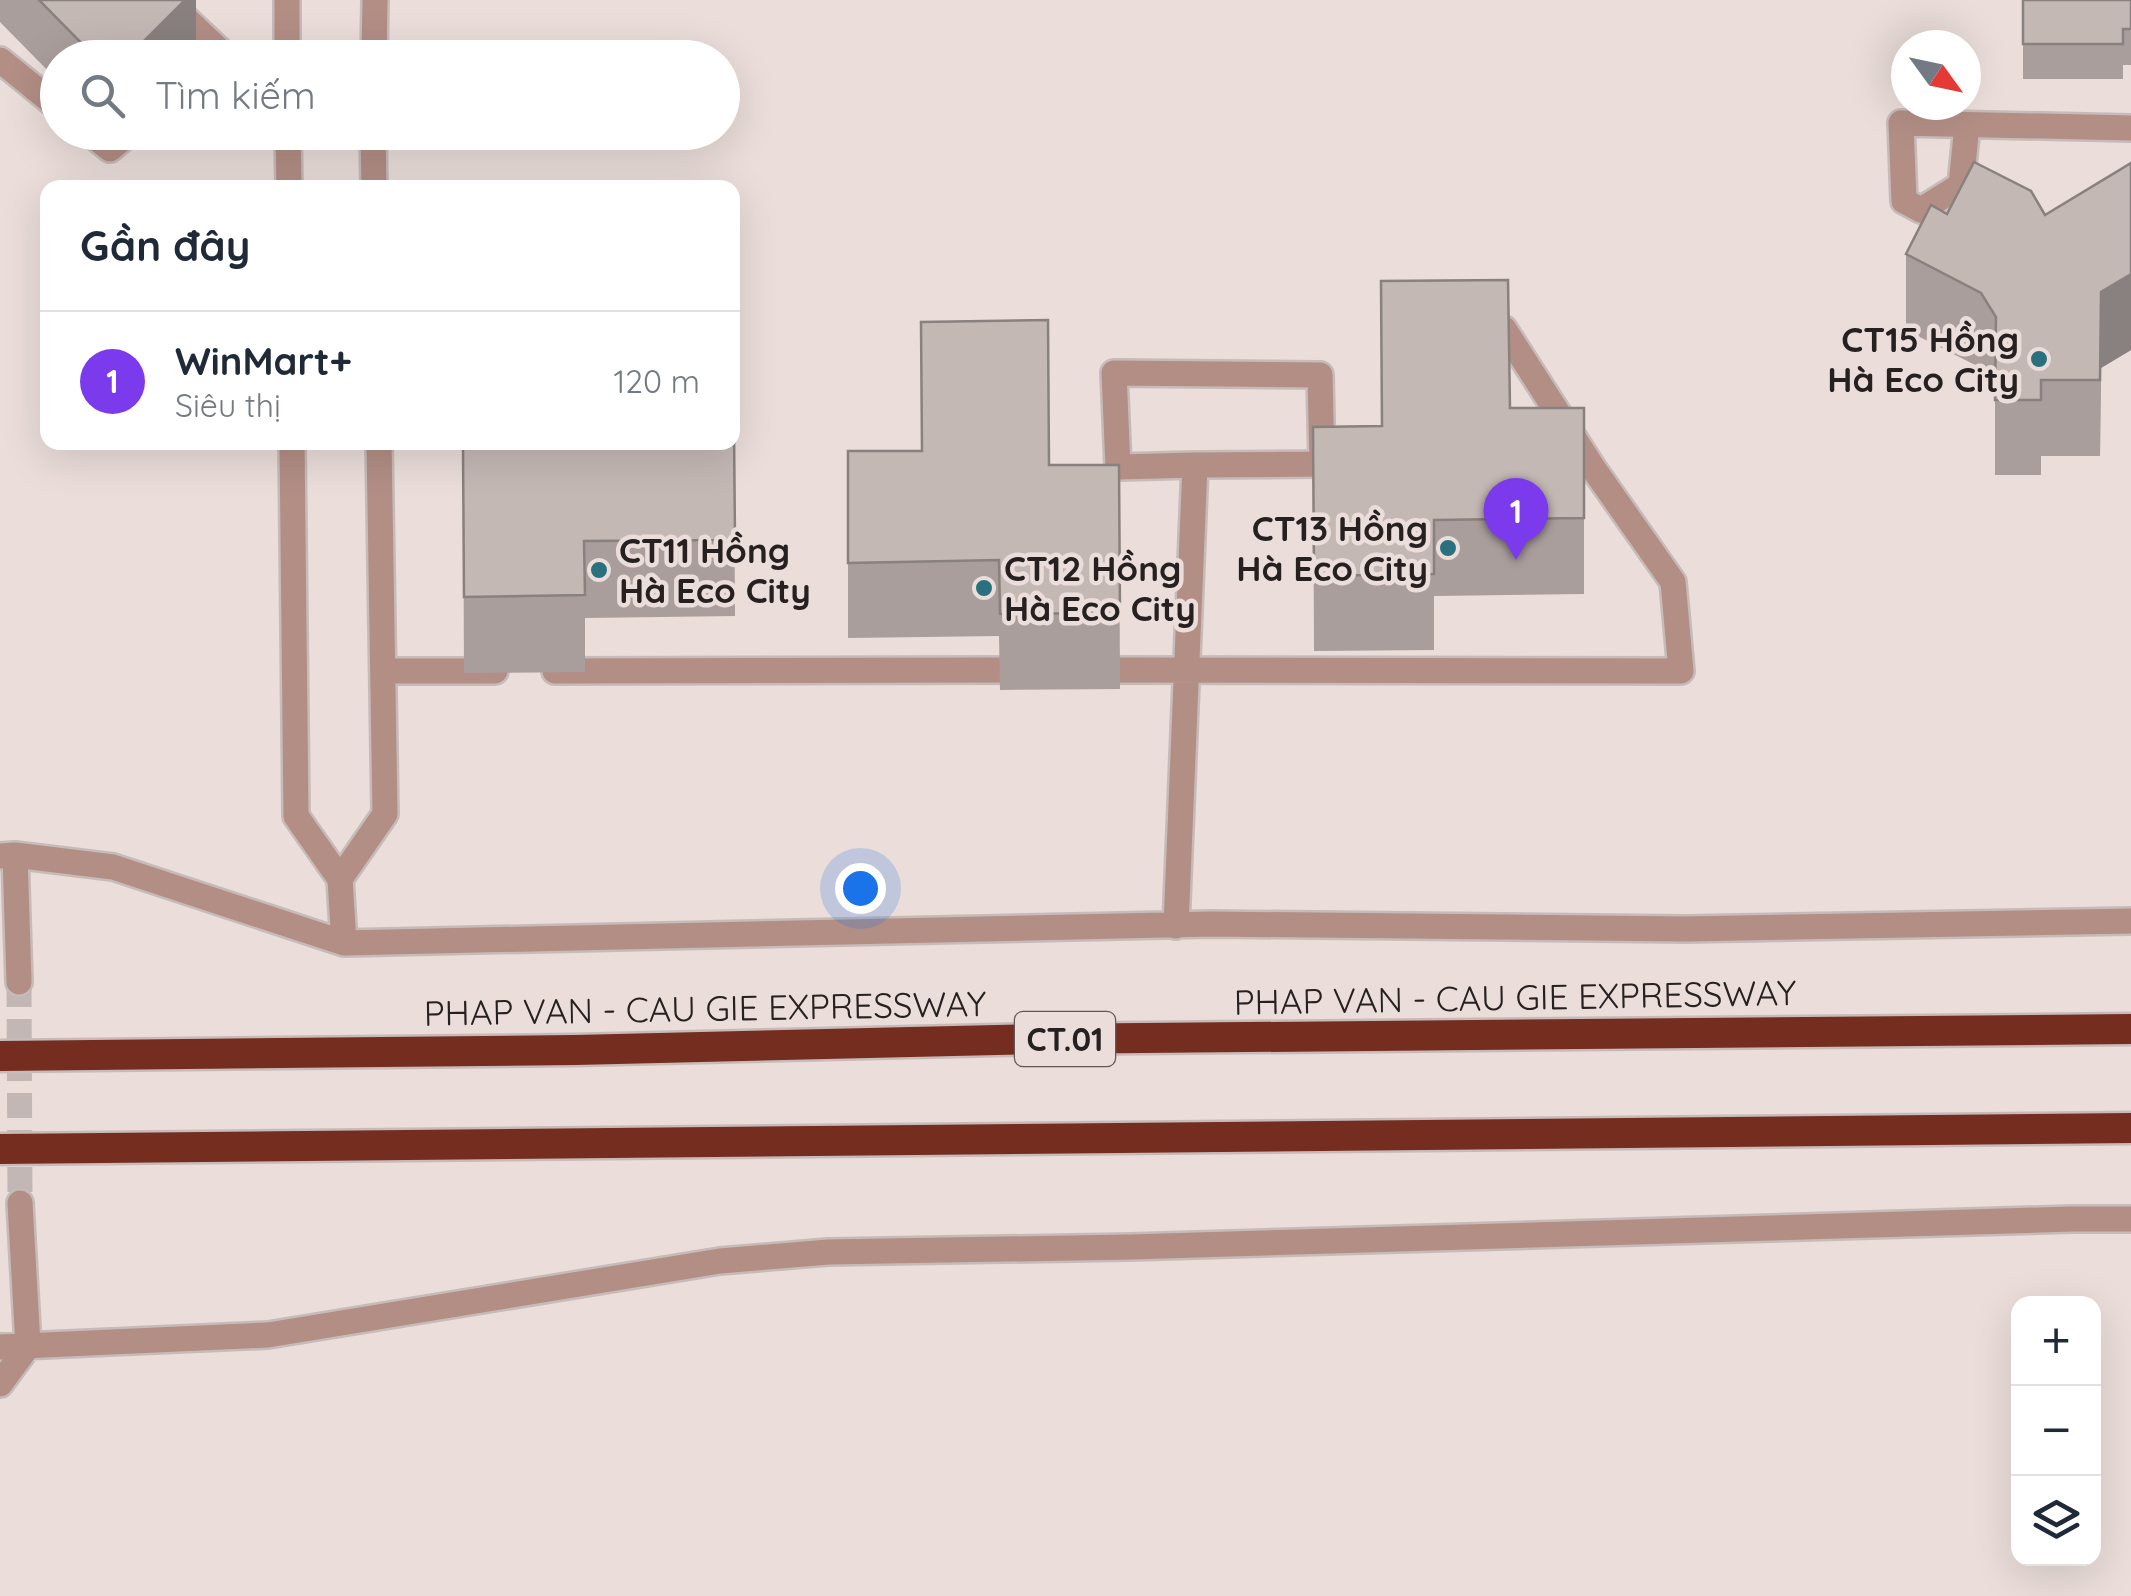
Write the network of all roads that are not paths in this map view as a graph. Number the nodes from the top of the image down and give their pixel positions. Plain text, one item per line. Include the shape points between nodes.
1 (166, 0) edge
2 (286, 0) edge
3 (375, 0) edge
4 (207, 40) edge
5 (287, 40) edge
6 (374, 40) edge
7 (0, 60) edge
8 (40, 92) edge
9 (1967, 125) dead end
10 (2131, 128) edge
11 (288, 150) edge
12 (373, 150) edge
13 (289, 180) edge
14 (374, 180) edge
15 (1504, 329) edge
16 (292, 450) edge
17 (380, 450) edge
18 (1194, 464) junction
19 (1187, 670) junction
20 (383, 671) junction
21 (8, 855) edge
22 (340, 879) junction
23 (2131, 921) edge
24 (1176, 926) junction
25 (344, 943) junction
26 (20, 982) tunnel mouth
27 (2131, 1029) edge
28 (0, 1056) edge
29 (2131, 1128) edge
30 (0, 1149) edge
31 (20, 1203) tunnel mouth
32 (2131, 1219) edge
33 (28, 1346) junction
34 (0, 1348) edge
35 (0, 1384) edge

1 - 4 street
2 - 5 street
3 - 6 street
7 - 8 street
9 - 10 street
11 - 13 street
12 - 14 street
15 - 19 street via 1673,582 1681,670
16 - 22 street via 296,816
17 - 20 street
18 - 18 street via 1322,464 1320,375 1114,373 1118,467
18 - 19 street
19 - 20 street
19 - 24 street
20 - 22 street via 385,814
21 - 25 street via 113,867
21 - 26 street
22 - 25 street
23 - 24 street via 1686,929
24 - 25 street
27 - 28 highway, PHAP VAN - CAU GIE EXPRESSWAY / CT.01
29 - 30 highway
31 - 33 street
32 - 33 street via 828,1252 720,1261 268,1335
33 - 34 street
33 - 35 street

